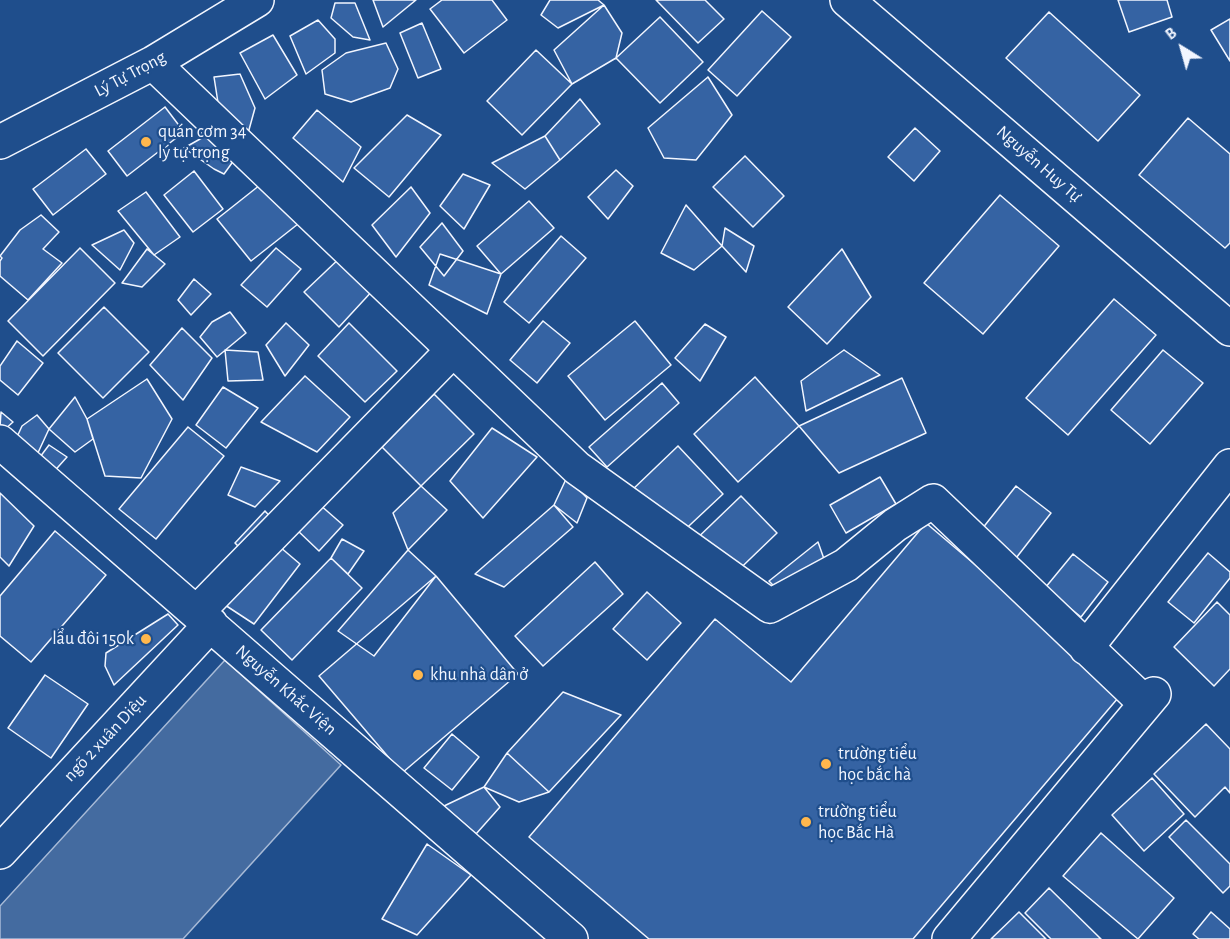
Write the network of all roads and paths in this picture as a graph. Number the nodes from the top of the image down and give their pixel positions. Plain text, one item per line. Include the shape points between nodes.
1 (257, 0) edge
2 (847, 0) edge
3 (153, 63) junction
4 (0, 142) edge
5 (1230, 329) edge
6 (453, 350) junction
7 (0, 442) edge
8 (1230, 466) edge
9 (204, 618) junction
10 (1086, 648) junction
11 (0, 852) edge
12 (571, 939) edge
13 (949, 939) edge

1 - 3 street, Lý Tự Trọng
2 - 5 street, Nguyễn Huy Tự
3 - 4 street, Lý Tự Trọng
3 - 6 street
6 - 9 street, ngõ 2 xuân Diệu
6 - 10 street via 577,468 770,606 846,565 895,525 933,501
7 - 9 street, Nguyễn Khắc Viện
8 - 10 street
9 - 11 street, ngõ 2 xuân Diệu
9 - 12 street, Nguyễn Khắc Viện
10 - 13 street via 1143,701 1154,694

